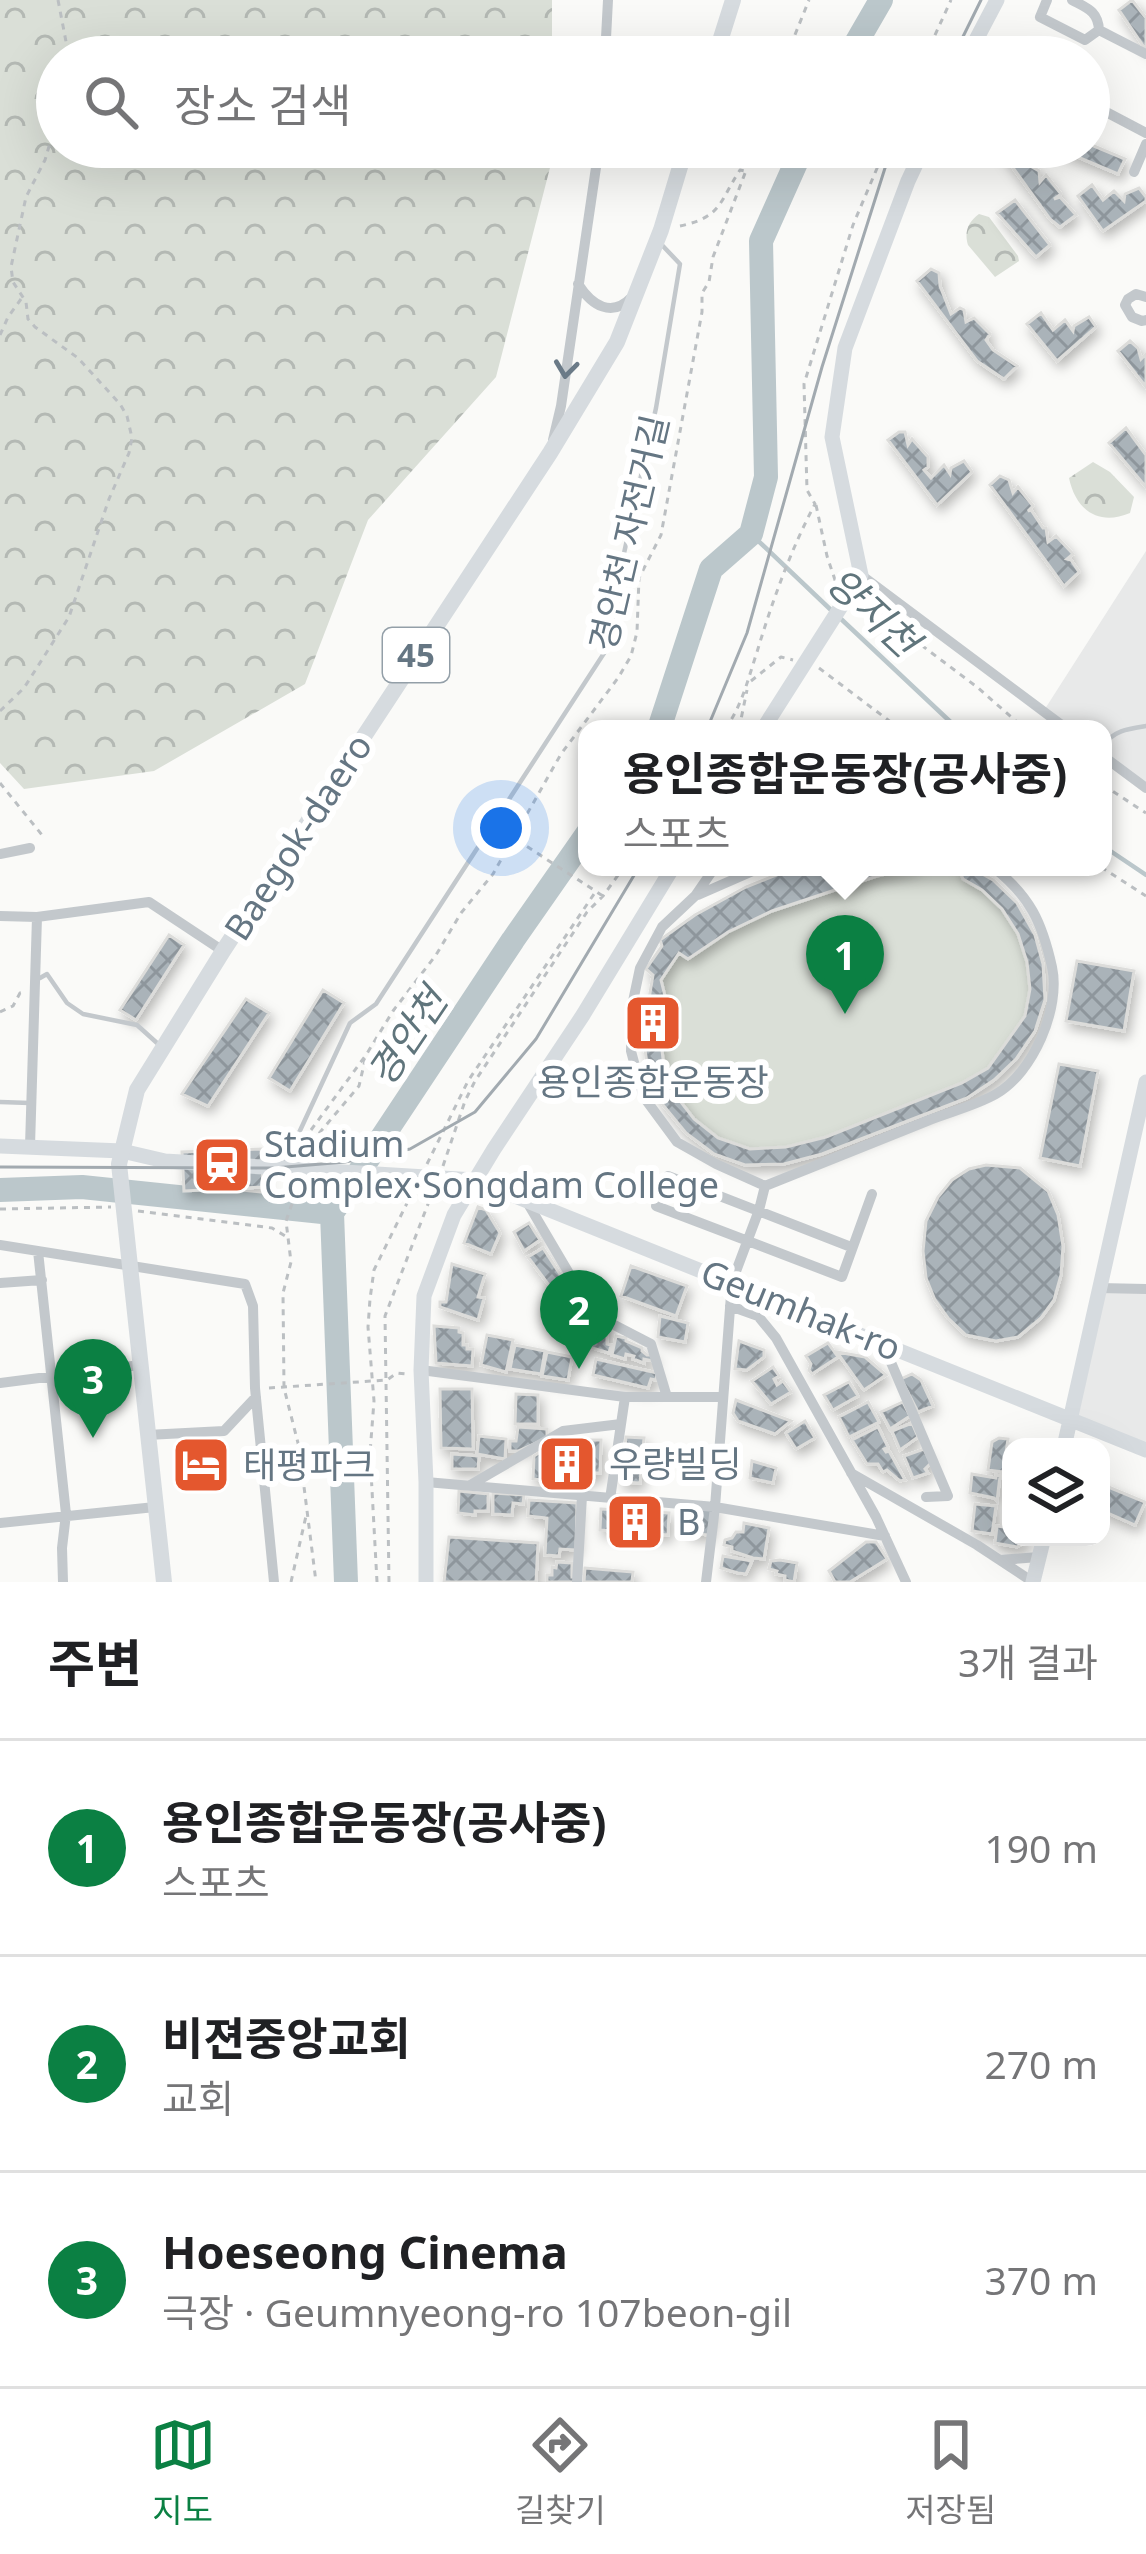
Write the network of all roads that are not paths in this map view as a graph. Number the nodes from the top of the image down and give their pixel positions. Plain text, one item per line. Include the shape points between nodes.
1 (608, 0) edge
2 (733, 0) edge
3 (997, 0) edge
4 (1047, 0) edge
5 (1072, 0) edge
6 (1100, 30) junction
7 (606, 36) edge
8 (722, 36) edge
9 (978, 36) edge
10 (1077, 36) edge
11 (1091, 36) edge
12 (1146, 54) edge
13 (1110, 114) edge
14 (1146, 133) edge
15 (1146, 144) edge
16 (596, 168) edge
17 (680, 168) edge
18 (914, 168) edge
19 (1134, 172) dead end
20 (659, 235) junction
21 (578, 284) junction
22 (1116, 290) dead end
23 (635, 293) junction
24 (1146, 298) edge
25 (1128, 299) junction
26 (1146, 320) edge
27 (550, 453) junction
28 (856, 589) junction
29 (769, 720) edge
30 (1053, 720) edge
31 (1146, 726) edge
32 (1112, 735) edge
33 (1112, 763) edge
34 (1146, 788) edge
35 (31, 848) road end
36 (0, 854) edge
37 (668, 876) edge
38 (709, 876) edge
39 (741, 876) edge
40 (1005, 876) edge
41 (695, 896) junction
42 (0, 916) edge
43 (37, 916) junction
44 (223, 951) junction
45 (34, 985) junction
46 (162, 1048) junction
47 (1146, 1082) edge
48 (0, 1102) edge
49 (30, 1103) junction
50 (0, 1146) edge
51 (31, 1146) junction
52 (120, 1157) junction
53 (283, 1168) junction
54 (668, 1176) dead end
55 (476, 1180) junction
56 (765, 1186) junction
57 (872, 1195) dead end
58 (527, 1202) junction
59 (656, 1206) dead end
60 (759, 1210) junction
61 (747, 1242) junction
62 (0, 1245) edge
63 (851, 1247) junction
64 (38, 1251) junction
65 (128, 1264) junction
66 (42, 1280) junction
67 (732, 1282) junction
68 (0, 1283) edge
69 (1100, 1288) junction
70 (1146, 1289) edge
71 (730, 1306) junction
72 (883, 1343) junction
73 (140, 1366) junction
74 (421, 1370) junction
75 (54, 1376) junction
76 (0, 1383) edge
77 (256, 1393) junction
78 (625, 1397) junction
79 (667, 1397) junction
80 (722, 1397) junction
81 (1071, 1418) junction
82 (621, 1424) junction
83 (147, 1435) junction
84 (1066, 1438) edge
85 (1146, 1450) edge
86 (850, 1472) junction
87 (426, 1482) junction
88 (470, 1486) junction
89 (581, 1496) junction
90 (926, 1497) dead end
91 (610, 1498) junction
92 (155, 1507) junction
93 (715, 1507) junction
94 (67, 1514) junction
95 (0, 1523) edge
96 (885, 1536) junction
97 (1042, 1546) edge
98 (1039, 1557) junction
99 (1000, 1560) junction
100 (63, 1582) edge
101 (164, 1582) edge
102 (274, 1582) edge
103 (426, 1582) edge
104 (577, 1582) edge
105 (706, 1582) edge
106 (905, 1582) edge
107 (1034, 1582) edge

1 - 7 street
2 - 8 main road
3 - 9 main road
4 - 10 street via 1040,17
5 - 6 street via 1093,11
6 - 11 street
6 - 12 street
13 - 14 street
15 - 19 street
16 - 21 street
17 - 20 main road, Baegok-daero / 45
18 - 28 main road via 845,348 838,392 832,437
20 - 23 main road, Baegok-daero / 45
20 - 53 lane via 680,264 610,644 376,1004 350,1022
21 - 23 street via 591,301 614,310
21 -> 27 street
22 - 25 street
23 - 27 main road, Baegok-daero / 45 via 616,342
24 - 25 street
25 - 26 street via 1129,314
27 - 44 main road, Baegok-daero / 45
28 - 29 main road
28 - 30 street
31 - 32 lane
33 - 34 street
35 - 36 street
37 - 55 main road
38 - 41 street
39 - 41 street
40 - 56 street via 1034,909 1054,978 1049,1021 1028,1063 998,1093
41 - 56 street via 662,927 640,968 631,1051 643,1096 677,1142
42 - 43 street
43 - 44 street via 149,902
43 - 45 street
44 - 46 main road, Baegok-daero / 45
45 - 46 lane via 47,974 82,1014 137,1025
45 - 49 street
46 - 52 main road, Baegok-daero / 45 via 137,1090
47 - 69 main road
48 - 49 lane
49 - 51 street
50 - 51 main road
51 - 52 main road
52 - 53 main road, Geumhak-ro
52 - 65 main road, Baegok-daero / 45
53 - 55 main road, Geumhak-ro
54 - 60 street
55 - 58 main road, Geumhak-ro
55 - 74 main road via 424,1296
56 - 60 street
57 - 63 street
58 - 67 main road, Geumhak-ro
58 - 79 street via 593,1313 651,1344
59 - 61 street
60 - 61 street
60 - 63 street
61 - 63 street via 842,1276
61 - 67 street
62 - 64 street
64 - 65 street
64 - 66 street
65 - 73 main road, Baegok-daero / 45
65 - 77 street via 245,1284
66 - 68 street
66 - 75 street
67 - 71 street
67 - 72 main road, Geumhak-ro
69 - 70 street
69 - 81 main road
71 - 80 street
71 - 86 street via 758,1316 776,1338
72 - 81 main road, Geumhak-ro
72 - 90 street via 948,1496
73 - 75 street
73 - 83 main road, Baegok-daero / 45
74 - 78 street
74 - 87 main road
75 - 76 street
75 - 94 street
77 - 83 street via 224,1431
77 - 102 street
78 - 79 street
78 - 82 street
79 - 80 street
80 - 93 street
81 - 84 main road
81 - 85 main road, Geumhak-ro
82 - 88 street via 563,1431
82 - 91 street
83 - 92 main road, Baegok-daero / 45
86 - 96 street
86 - 99 street
87 - 88 street
87 - 103 main road
88 - 89 street
89 - 91 street
89 - 104 street
91 - 93 street
92 - 94 street
92 - 101 main road, Baegok-daero / 45
93 - 96 street
93 - 105 street
94 - 95 street
94 - 100 street
96 - 106 street
97 - 98 main road
98 - 99 street
98 - 107 main road
99 - 107 street

